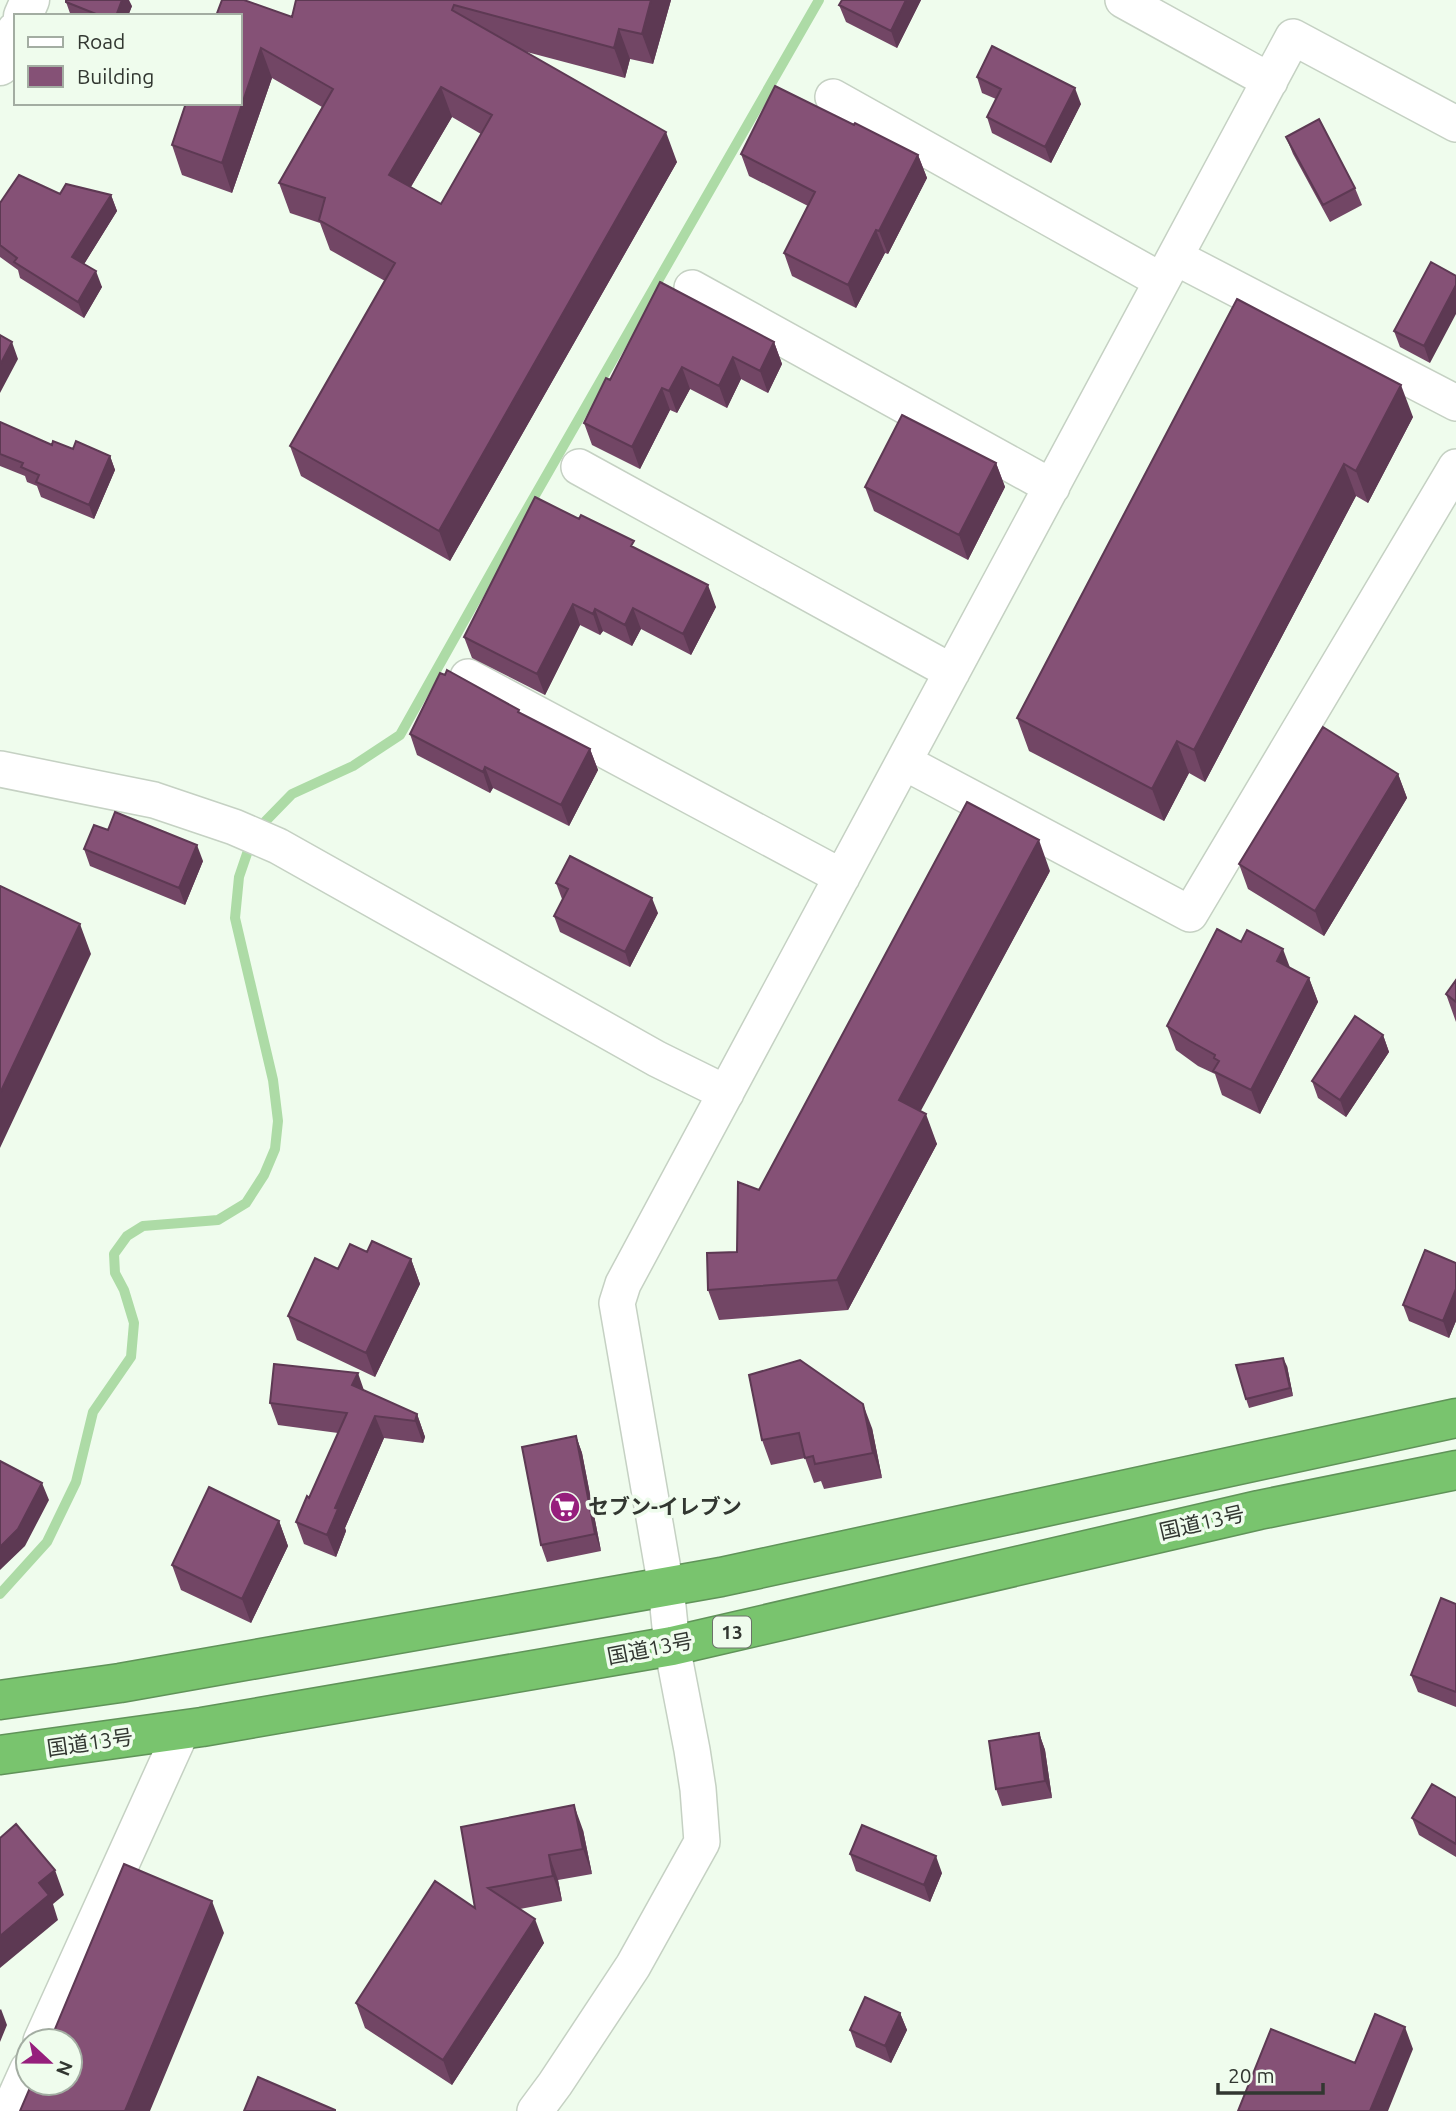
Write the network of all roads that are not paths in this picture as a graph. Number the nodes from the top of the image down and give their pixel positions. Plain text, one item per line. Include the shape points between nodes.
1 (1123, 0) edge
2 (14, 36) edge
3 (0, 66) edge
4 (1270, 81) junction
5 (833, 97) dead end
6 (1456, 124) edge
7 (1169, 269) junction
8 (692, 288) dead end
9 (1456, 403) edge
10 (579, 467) dead end
11 (1456, 467) edge
12 (1052, 487) junction
13 (952, 672) junction
14 (468, 677) dead end
15 (904, 762) junction
16 (0, 769) edge
17 (842, 877) junction
18 (726, 1093) junction
19 (1456, 1418) edge
20 (1456, 1470) edge
21 (666, 1587) junction
22 (672, 1646) junction
23 (0, 1700) edge
24 (182, 1730) junction
25 (0, 1755) edge
26 (47, 2027) edge
27 (535, 2111) edge

1 - 4 street
2 - 3 street
4 - 6 street via 1293,37
4 - 7 street
5 - 7 street
7 - 9 street
7 - 12 street
8 - 12 street
10 - 13 street
11 - 15 street via 1190,914
12 - 13 street
13 - 15 street
14 - 17 street
15 - 17 street
16 - 18 street via 154,800 278,846 657,1059
17 - 18 street
18 - 21 street via 617,1303
19 - 21 highway
20 - 22 highway, 国道13号 / 13 via 1259,1510
21 - 22 street
21 - 23 highway
22 - 24 highway, 国道13号 / 13
22 - 27 street via 692,1750 702,1842 633,1966
24 - 25 highway, 国道13号 / 13
24 - 26 street

